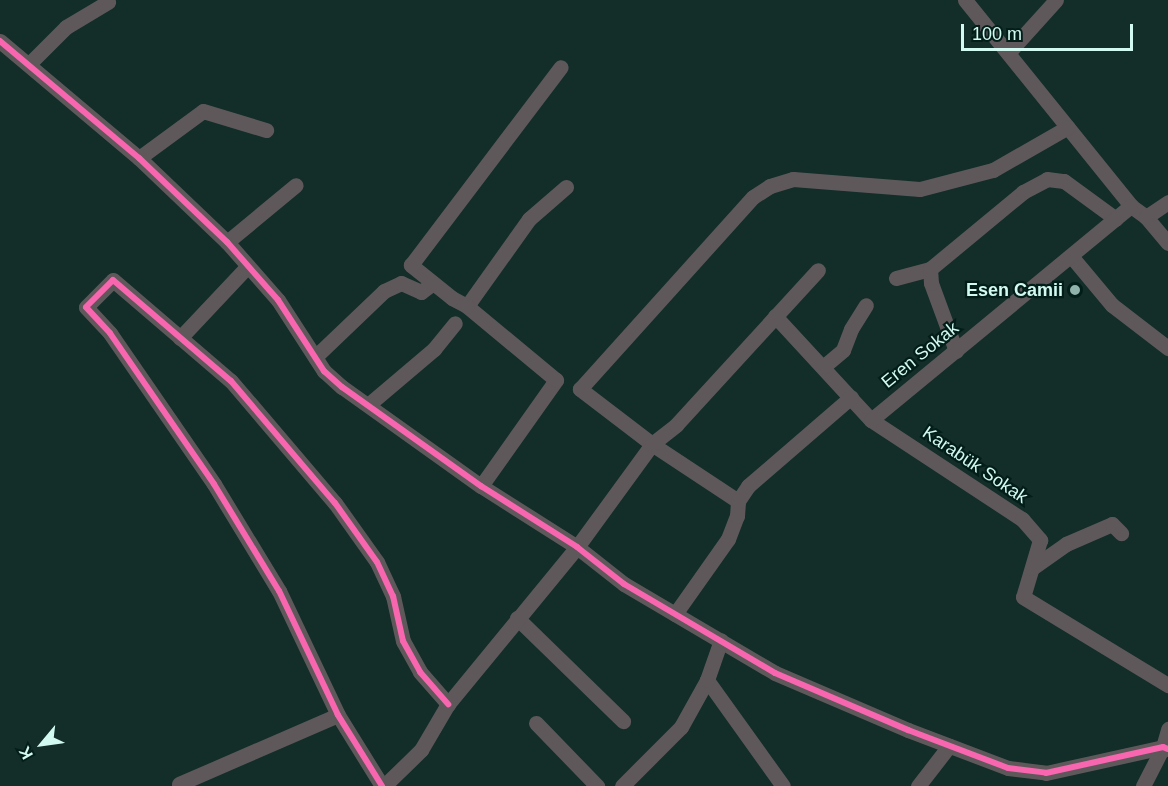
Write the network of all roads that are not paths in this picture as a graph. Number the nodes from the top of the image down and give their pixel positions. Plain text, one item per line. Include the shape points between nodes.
1 (965, 0) edge
2 (1056, 0) edge
3 (108, 2) dead end
4 (0, 41) edge
5 (1009, 52) junction
6 (29, 64) junction
7 (561, 67) dead end
8 (1068, 127) junction
9 (266, 130) dead end
10 (139, 158) junction
11 (296, 185) dead end
12 (566, 187) dead end
13 (1168, 202) edge
14 (1131, 206) junction
15 (1146, 217) junction
16 (1116, 219) junction
17 (227, 242) junction
18 (1168, 243) edge
19 (1071, 256) junction
20 (247, 267) junction
21 (930, 269) junction
22 (818, 270) dead end
23 (896, 278) dead end
24 (433, 283) junction
25 (866, 305) dead end
26 (467, 306) junction
27 (776, 316) junction
28 (454, 323) dead end
29 (180, 338) junction
30 (1168, 348) edge
31 (956, 351) junction
32 (315, 357) junction
33 (823, 367) junction
34 (851, 397) junction
35 (368, 405) junction
36 (871, 420) junction
37 (652, 444) junction
38 (481, 486) junction
39 (738, 501) junction
40 (1121, 533) dead end
41 (577, 547) junction
42 (1032, 567) junction
43 (675, 614) junction
44 (517, 618) junction
45 (721, 640) junction
46 (707, 680) junction
47 (1168, 685) edge
48 (448, 704) junction
49 (338, 715) junction
50 (623, 721) dead end
51 (536, 723) dead end
52 (1168, 729) edge
53 (950, 746) junction
54 (1166, 748) edge
55 (1046, 773) junction
56 (779, 780) edge
57 (179, 784) dead end
58 (383, 786) edge
59 (597, 786) edge
60 (622, 786) edge
61 (763, 786) edge
62 (918, 786) edge
63 (1037, 786) edge
64 (1143, 786) edge

1 - 5 street
2 - 5 street
3 - 6 street via 66,27
4 - 6 street
5 - 8 street
6 - 10 street
7 - 24 street via 411,265
8 - 14 street
8 - 37 street via 993,170 920,189 793,179 770,186 753,197 580,389
9 - 10 street via 203,111
10 - 17 street
11 - 17 street
12 - 26 street via 529,219
13 - 15 street
14 - 15 street
14 - 16 street, Eren Sokak
15 - 18 street
16 - 19 street, Eren Sokak
16 - 21 street via 1064,181 1047,179 1023,192
17 - 20 street
19 - 30 street via 1112,306
19 - 31 street, Eren Sokak
20 - 29 street
20 - 32 street via 278,300
21 - 23 street
21 - 31 street via 931,283
22 - 27 street
24 - 26 street
24 - 32 street via 421,292 401,283 384,291
25 - 33 street via 843,350
26 - 38 street via 556,381
27 - 33 street, Karabük Sokak
27 - 37 street via 676,425
28 - 35 street via 434,349
29 - 48 street via 231,381 335,503 377,562 393,596 403,641 420,672
29 - 49 street via 113,280 86,307 110,333 214,484 279,591
31 - 36 street, Eren Sokak
32 - 35 street via 324,371
33 - 34 street, Karabük Sokak
34 - 36 street, Karabük Sokak
34 - 39 street via 748,486
35 - 38 street
36 - 42 street, Karabük Sokak via 1022,519 1040,540
37 - 39 street
37 - 41 street
38 - 41 street
39 - 43 street via 728,539
40 - 42 street via 1112,524 1066,544
41 - 43 street via 624,584
41 - 44 street
42 - 47 street, Karabük Sokak via 1023,597
43 - 45 street
44 - 48 street
44 - 50 street
45 - 46 street
45 - 53 street via 775,673
46 - 56 street
46 - 60 street via 681,727
48 - 58 street via 421,750
49 - 57 street
49 - 58 street
51 - 59 street
52 - 54 street
53 - 55 street via 1008,768
53 - 62 street
54 - 55 street
54 - 64 street
55 - 63 street
56 - 61 street

